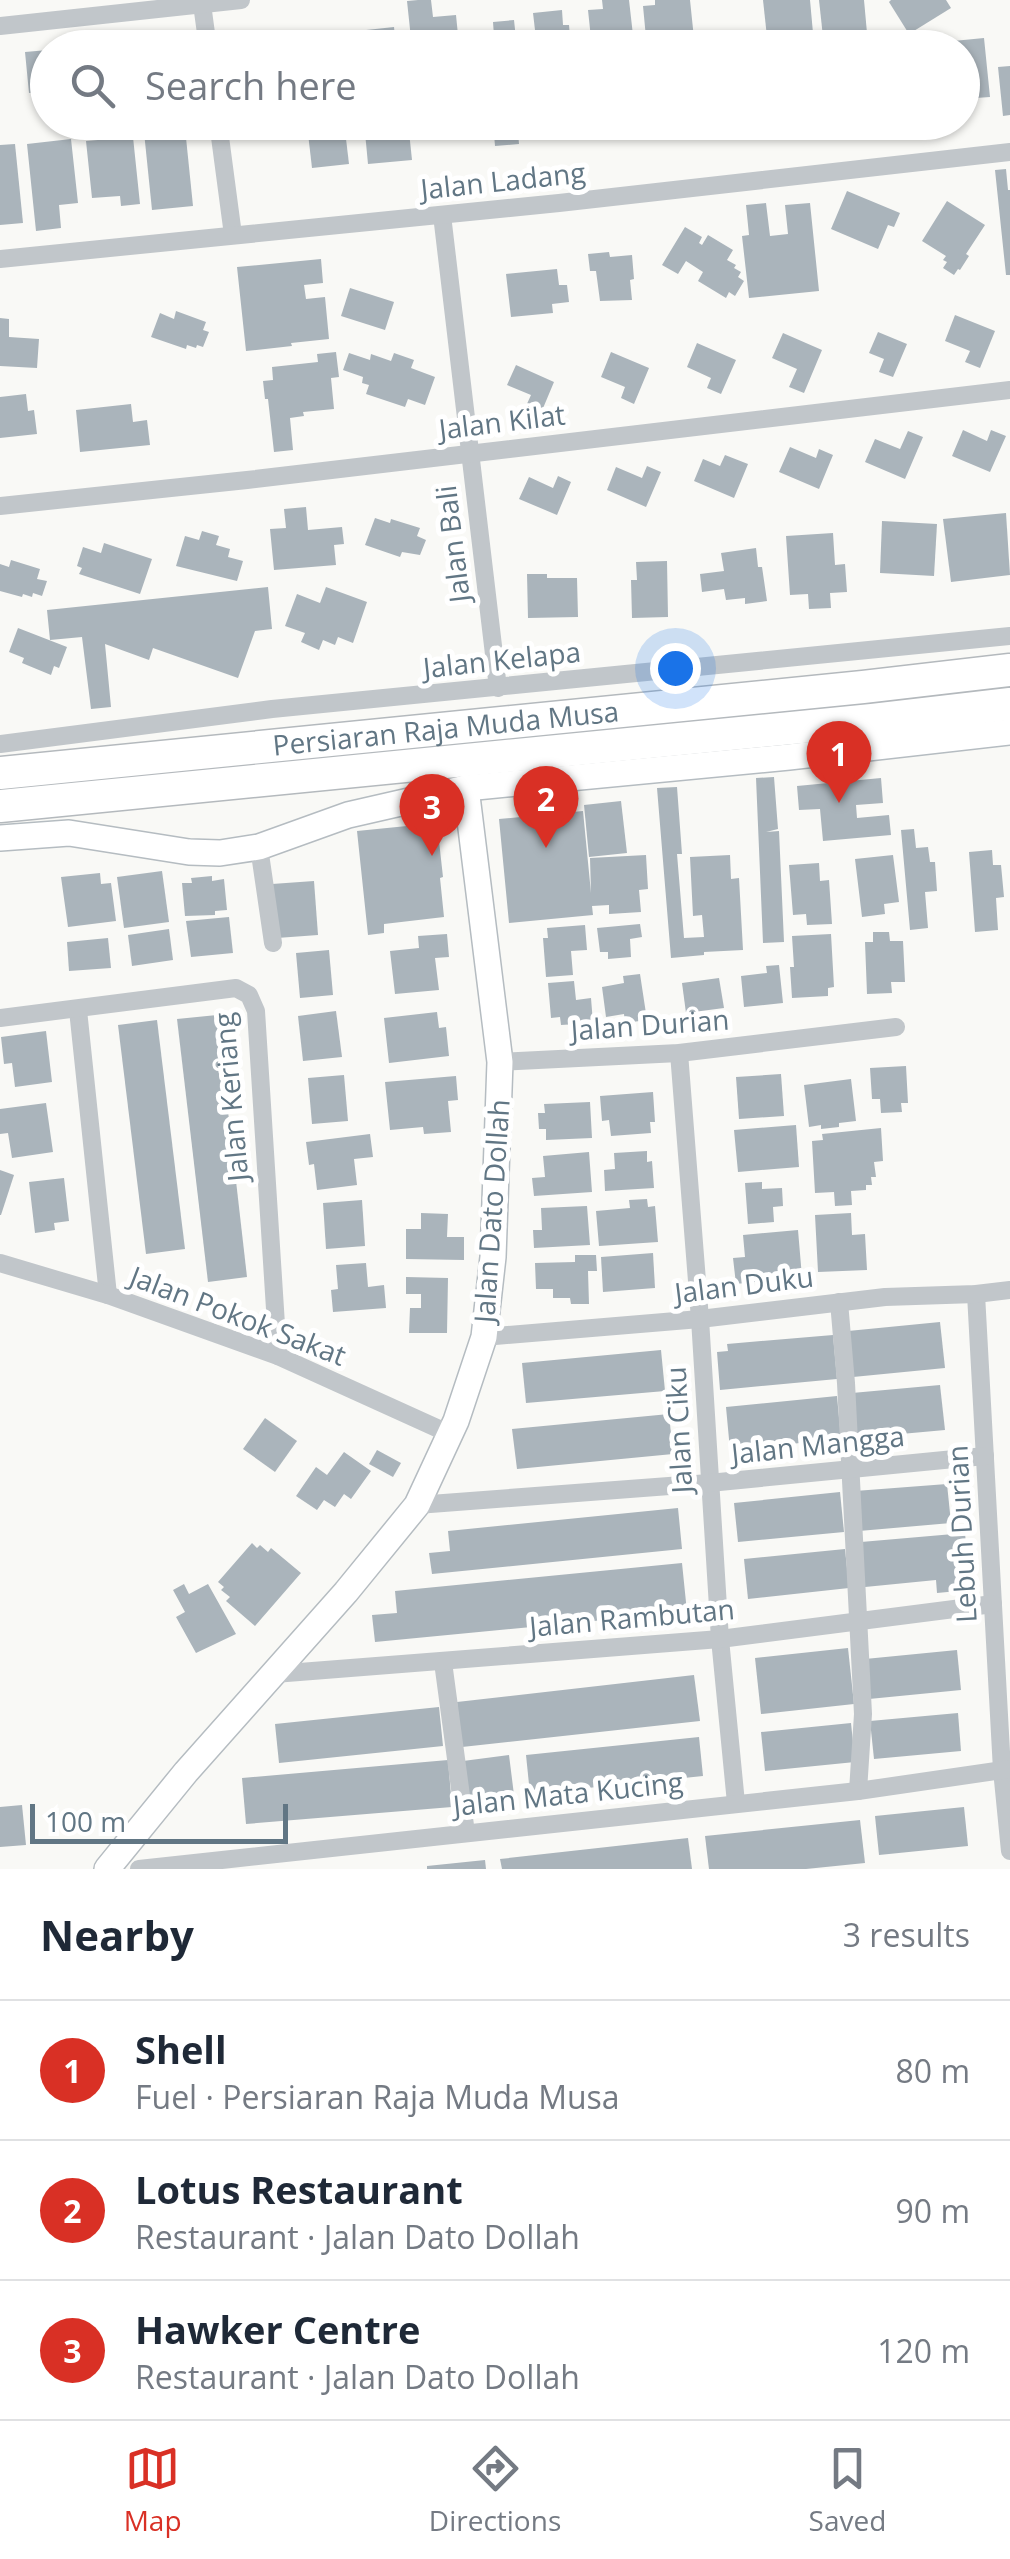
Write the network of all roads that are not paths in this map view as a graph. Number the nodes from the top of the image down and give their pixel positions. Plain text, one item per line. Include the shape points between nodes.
1 (241, 0) edge
2 (202, 4) junction
3 (0, 26) edge
4 (206, 30) edge
5 (220, 140) edge
6 (1010, 152) edge
7 (442, 215) junction
8 (233, 235) junction
9 (0, 259) edge
10 (1010, 390) edge
11 (470, 454) junction
12 (0, 506) edge
13 (1010, 636) edge
14 (1010, 670) edge
15 (498, 688) junction
16 (1010, 704) edge
17 (915, 729) junction
18 (1010, 732) edge
19 (0, 744) edge
20 (0, 773) edge
21 (466, 788) junction
22 (0, 806) edge
23 (0, 838) edge
24 (259, 847) junction
25 (273, 943) dead end
26 (78, 1010) junction
27 (0, 1018) edge
28 (896, 1027) dead end
29 (678, 1054) junction
30 (500, 1062) junction
31 (0, 1263) edge
32 (1010, 1290) edge
33 (976, 1294) junction
34 (108, 1295) junction
35 (839, 1302) junction
36 (700, 1319) junction
37 (484, 1337) junction
38 (278, 1356) junction
39 (450, 1434) junction
40 (986, 1456) junction
41 (850, 1468) junction
42 (709, 1483) junction
43 (416, 1505) junction
44 (993, 1604) junction
45 (858, 1620) junction
46 (720, 1640) junction
47 (443, 1662) junction
48 (274, 1674) junction
49 (1006, 1770) edge
50 (858, 1791) junction
51 (736, 1802) junction
52 (466, 1833) junction
53 (1010, 1855) edge
54 (107, 1869) edge
55 (138, 1869) edge
56 (1008, 1869) edge

1 - 2 street
2 - 3 street
2 - 4 street
5 - 8 street
6 - 7 street, Jalan Ladang
7 - 8 street, Jalan Ladang
7 - 11 street, Jalan Bali
8 - 9 street, Jalan Ladang
10 - 11 street, Jalan Kilat
11 - 12 street, Jalan Kilat
11 - 15 street, Jalan Bali
13 - 15 street, Jalan Kelapa
14 - 20 highway, Persiaran Raja Muda Musa
15 - 19 street, Jalan Kelapa
16 - 17 highway, Persiaran Raja Muda Musa
17 - 18 street
17 - 21 street
17 - 22 highway, Persiaran Raja Muda Musa
21 - 24 street via 348,816
21 - 30 street, Jalan Dato Dollah
23 - 24 street via 69,832 189,852
24 - 25 street
26 - 27 street
26 - 34 street
26 - 38 street, Jalan Keriang via 236,988 249,995 256,1012
28 - 29 street, Jalan Durian
29 - 30 street, Jalan Durian
29 - 36 street, Jalan Ciku
30 - 37 street, Jalan Dato Dollah
31 - 34 street, Jalan Pokok Sakat
32 - 33 street, Jalan Duku
33 - 35 street, Jalan Duku
33 - 40 street, Lebuh Durian
34 - 38 street, Jalan Pokok Sakat
35 - 36 street, Jalan Duku
35 - 41 street
36 - 37 street, Jalan Duku
36 - 42 street, Jalan Ciku
37 - 39 street, Jalan Dato Dollah
38 - 39 street, Jalan Pokok Sakat
39 - 43 street, Jalan Dato Dollah
40 - 41 street, Jalan Mangga
40 - 44 street, Lebuh Durian
41 - 42 street, Jalan Mangga
41 - 45 street
42 - 43 street, Jalan Mangga
42 - 46 street, Jalan Ciku
43 - 48 street, Jalan Dato Dollah
44 - 45 street, Jalan Rambutan
44 - 49 street, Lebuh Durian
45 - 46 street, Jalan Rambutan
45 - 50 street
46 - 47 street, Jalan Rambutan
46 - 51 street, Jalan Ciku
47 - 48 street, Jalan Rambutan
47 - 52 street
48 - 54 street, Jalan Dato Dollah
49 - 50 street, Jalan Mata Kucing
49 - 53 street, Lebuh Durian
50 - 51 street, Jalan Mata Kucing
51 - 52 street, Jalan Mata Kucing
52 - 55 street, Jalan Mata Kucing
53 - 56 street, Lebuh Durian

